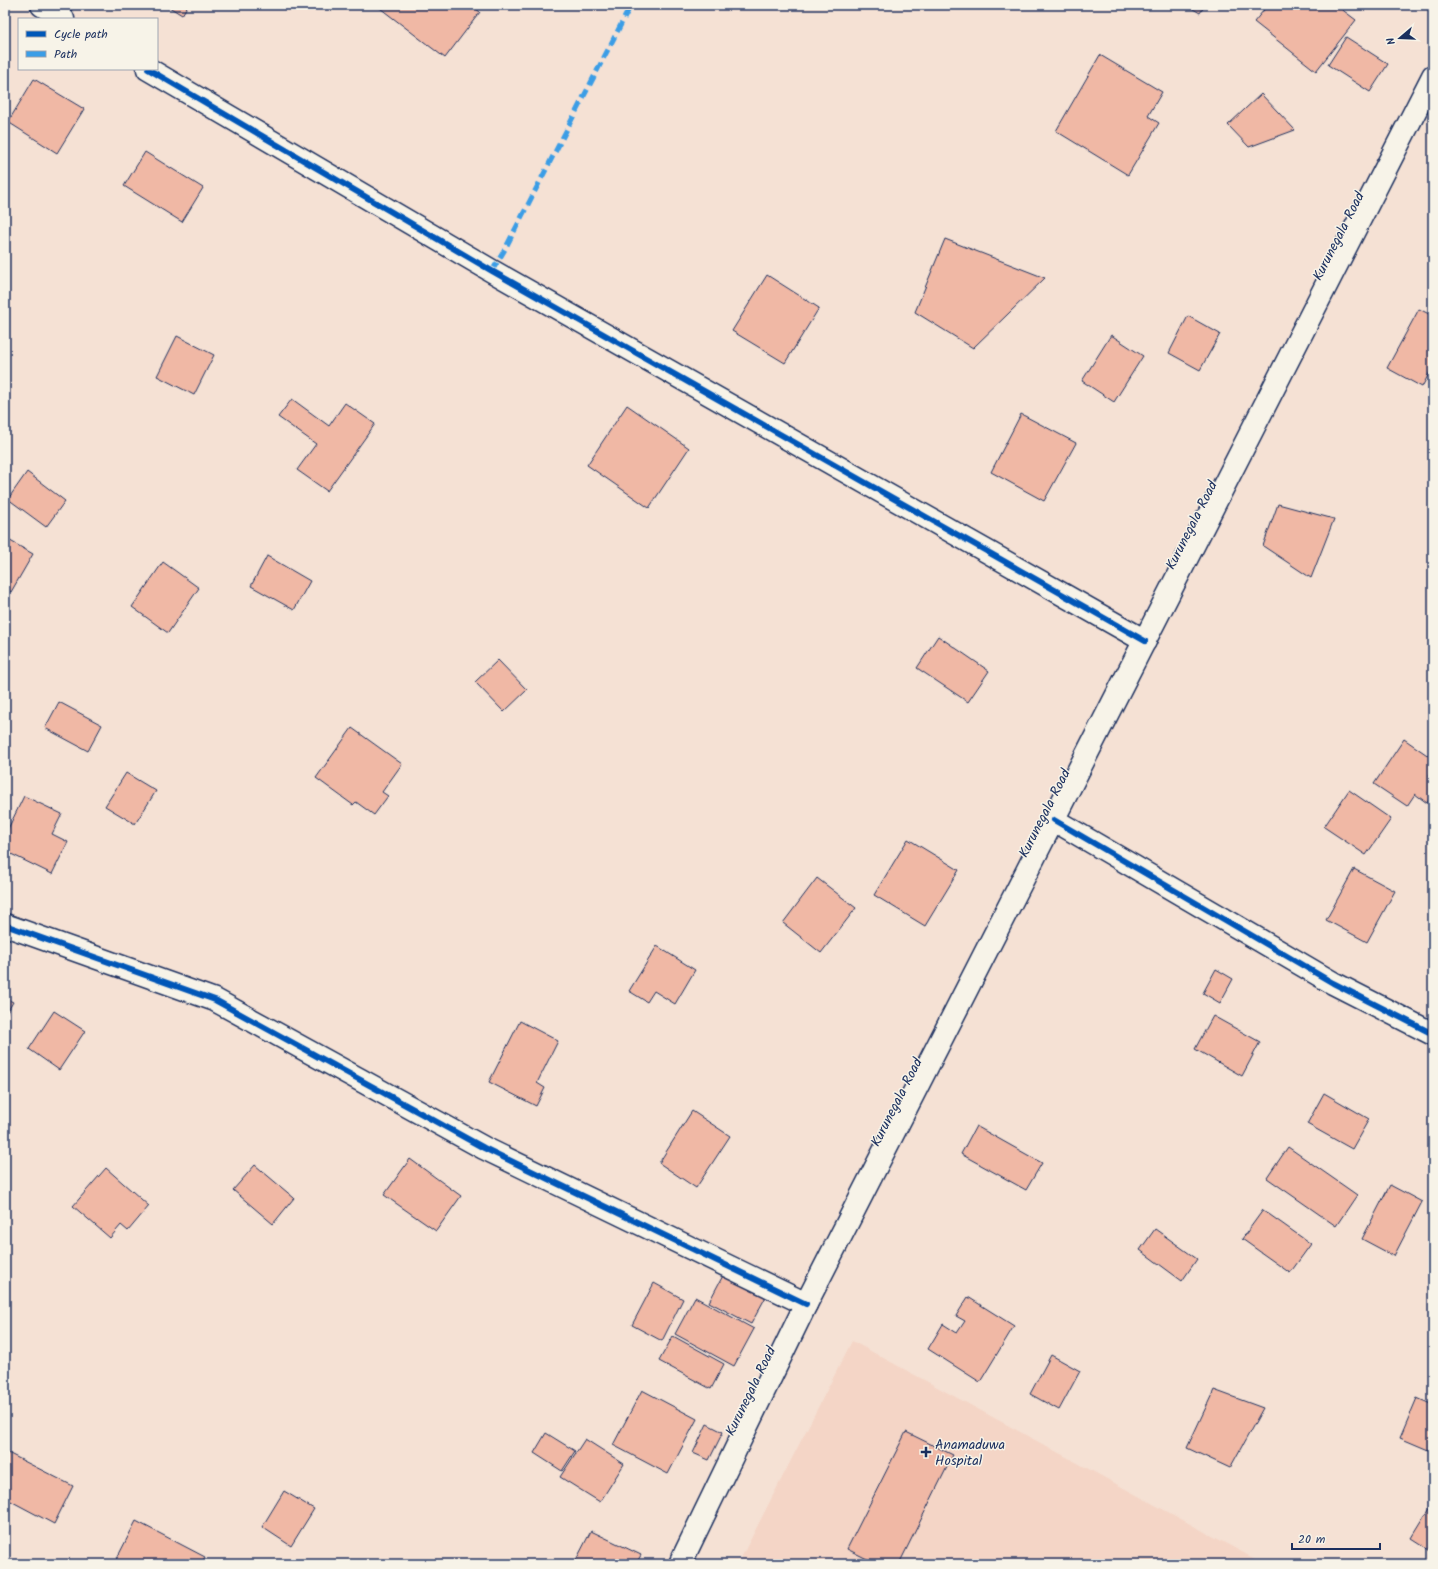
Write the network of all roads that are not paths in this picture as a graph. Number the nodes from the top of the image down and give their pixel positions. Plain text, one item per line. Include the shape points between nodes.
1 (42, 5) edge
2 (62, 18) edge
3 (150, 70) edge
4 (1433, 76) edge
5 (1145, 641) junction
6 (1054, 820) junction
7 (5, 925) edge
8 (1433, 1034) edge
9 (806, 1304) junction
10 (680, 1564) edge

1 - 2 main road
3 - 5 main road via 492,271
4 - 5 main road, Kurunegala Road
5 - 6 main road, Kurunegala Road
6 - 8 main road via 1333,983
6 - 9 main road, Kurunegala Road
7 - 9 main road via 215,1000 484,1148
9 - 10 main road, Kurunegala Road

